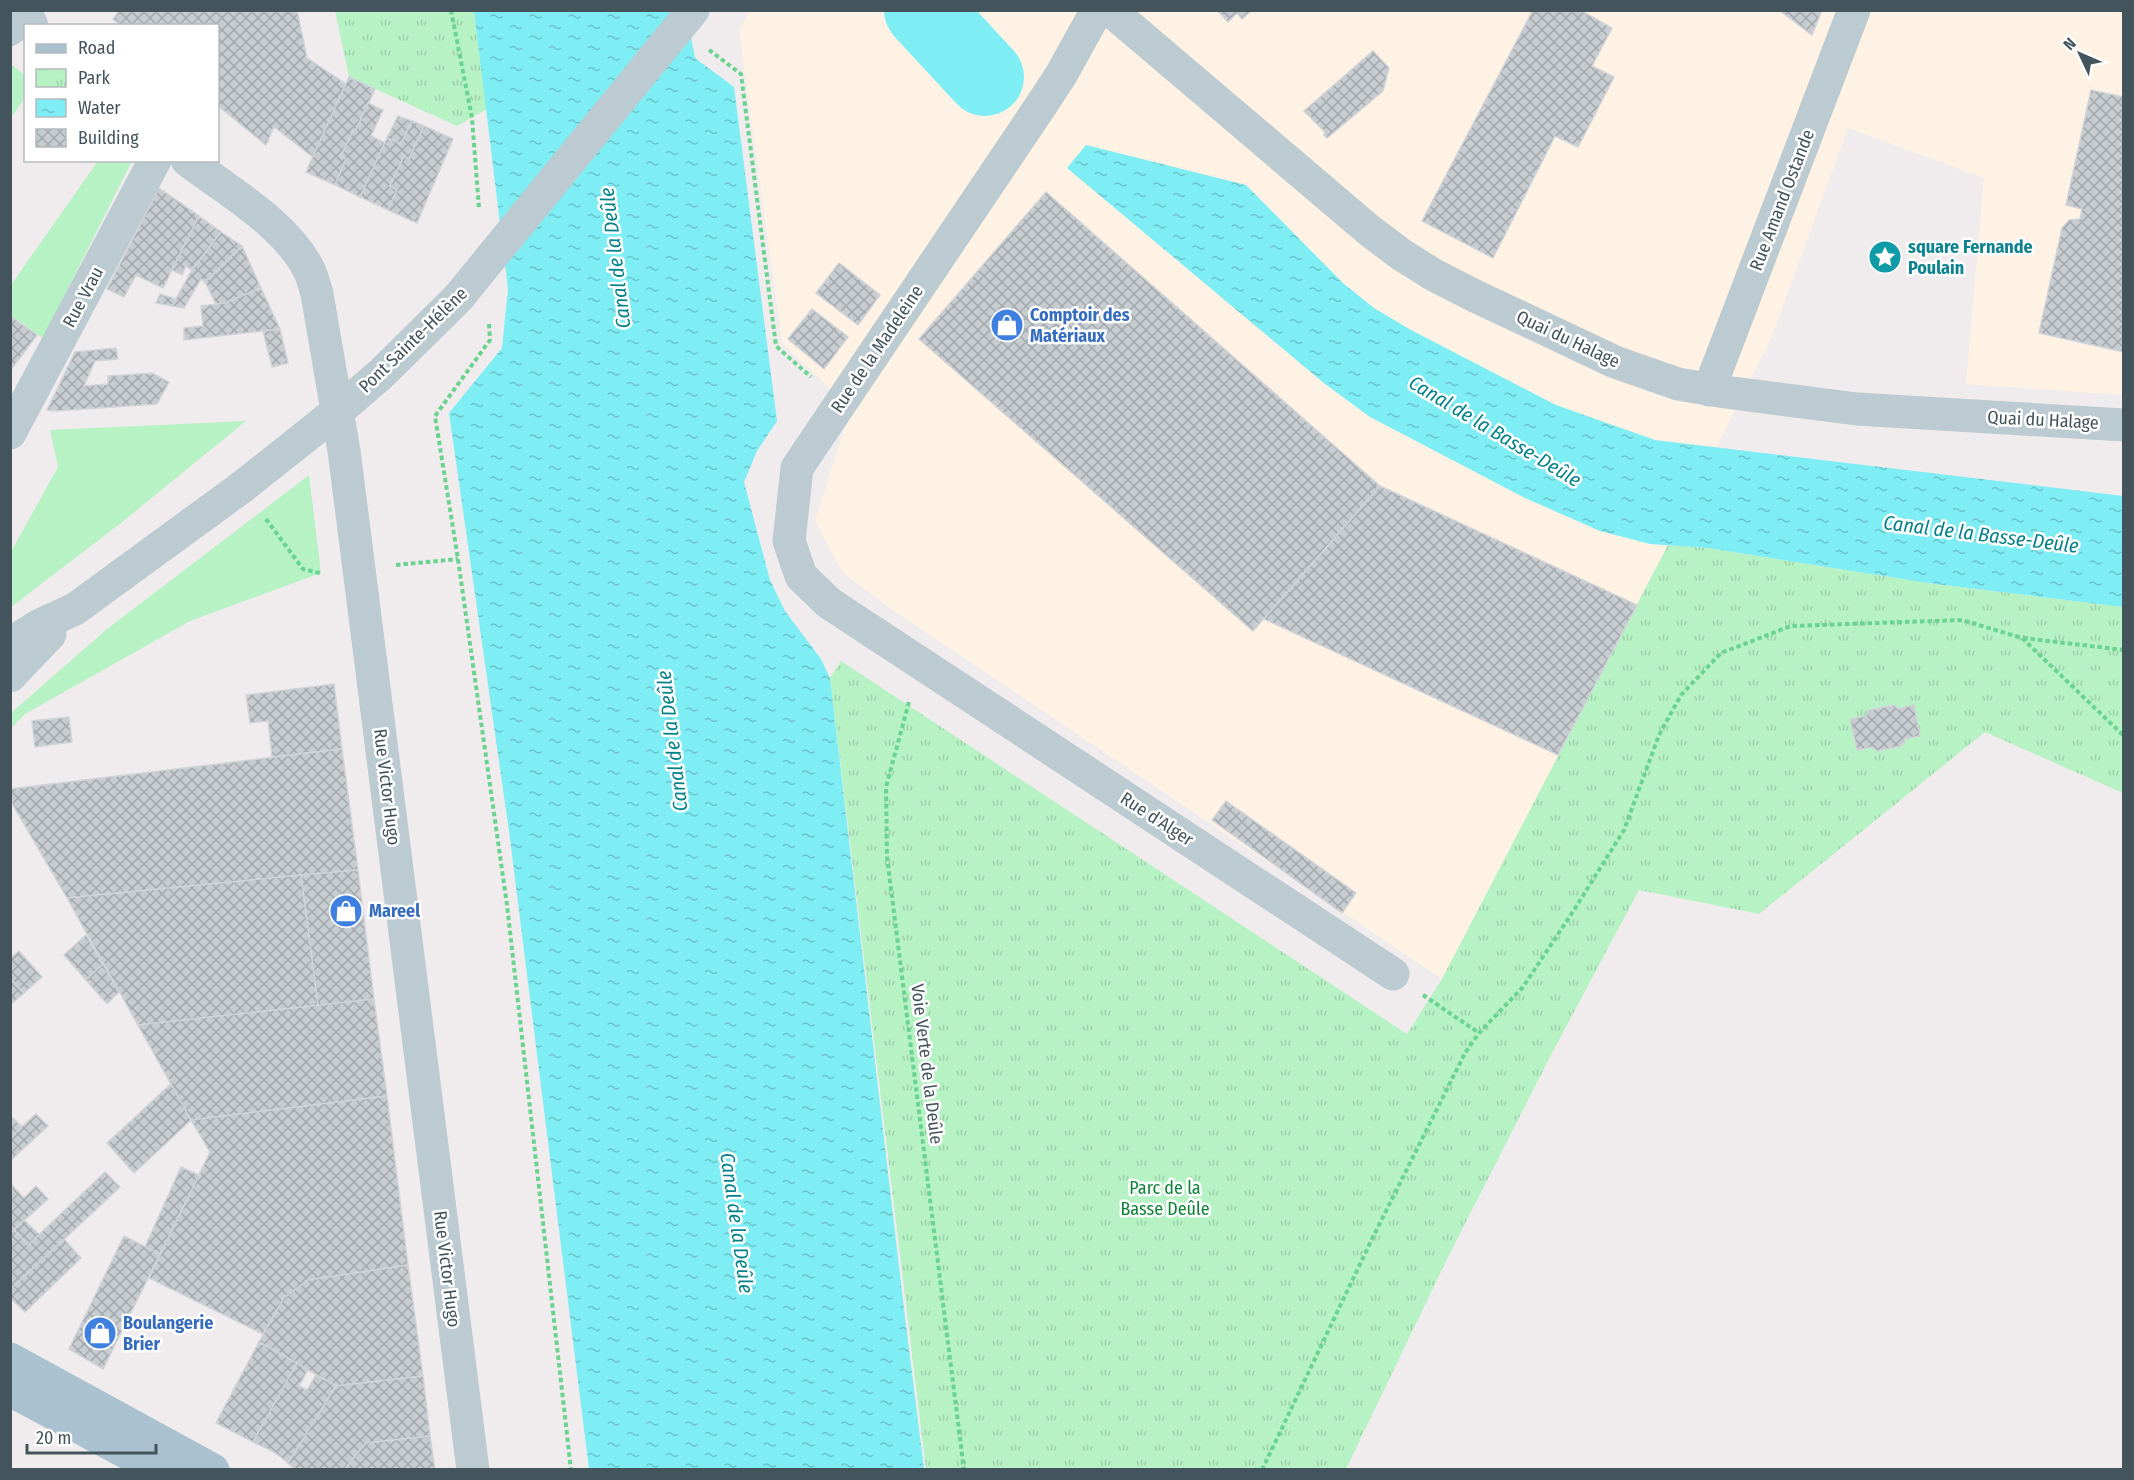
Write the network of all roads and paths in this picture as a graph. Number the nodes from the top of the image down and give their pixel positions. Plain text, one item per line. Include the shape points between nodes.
1 (693, 10) edge
2 (1097, 10) edge
3 (1110, 10) edge
4 (1854, 10) edge
5 (702, 44) dead end
6 (154, 162) edge
7 (190, 162) edge
8 (1709, 390) junction
9 (839, 406) junction
10 (2124, 425) edge
11 (10, 433) edge
12 (242, 487) junction
13 (406, 563) dead end
14 (321, 573) dead end
15 (75, 609) junction
16 (2022, 638) junction
17 (10, 644) edge
18 (2124, 650) edge
19 (920, 664) junction
20 (10, 676) edge
21 (2124, 736) edge
22 (1393, 974) joint
23 (1479, 1033) junction
24 (10, 1359) edge
25 (10, 1390) edge
26 (159, 1470) edge
27 (213, 1470) edge
28 (473, 1470) edge
29 (571, 1470) edge
30 (964, 1470) edge
31 (1262, 1470) edge

1 - 12 street, Pont Sainte-Hélène, bridge via 458,298 367,387
2 - 9 street, Rue de la Madeleine via 1051,91
3 - 8 street, Quai du Halage via 1402,255 1475,296 1615,362 1661,379
4 - 8 street, Rue Amand Ostande
5 - 9 path via 741,74 776,346
6 - 11 street, Rue Vrau
7 - 28 street, Rue Victor Hugo via 272,223 310,272 317,294 344,451
8 - 10 street, Quai du Halage via 1857,410
9 - 19 street, Rue de la Madeleine via 797,468 789,541 801,576 829,603
12 - 14 path via 303,569
12 - 15 street, Pont Sainte-Hélène
13 - 29 path via 458,559 507,905
15 - 17 street, Pont Sainte-Hélène
15 - 20 street, Pont Sainte-Hélène
16 - 18 path
16 - 21 path
16 - 23 path via 1962,620 1791,626 1721,653 1681,695 1659,735 1624,830 1574,910 1523,987
19 - 22 street, Rue d'Alger
19 - 30 path, Voie Verte de la Deûle via 886,787 887,857
22 - 23 path
23 - 31 path via 1465,1053 1372,1239
24 - 27 main road
25 - 26 main road

